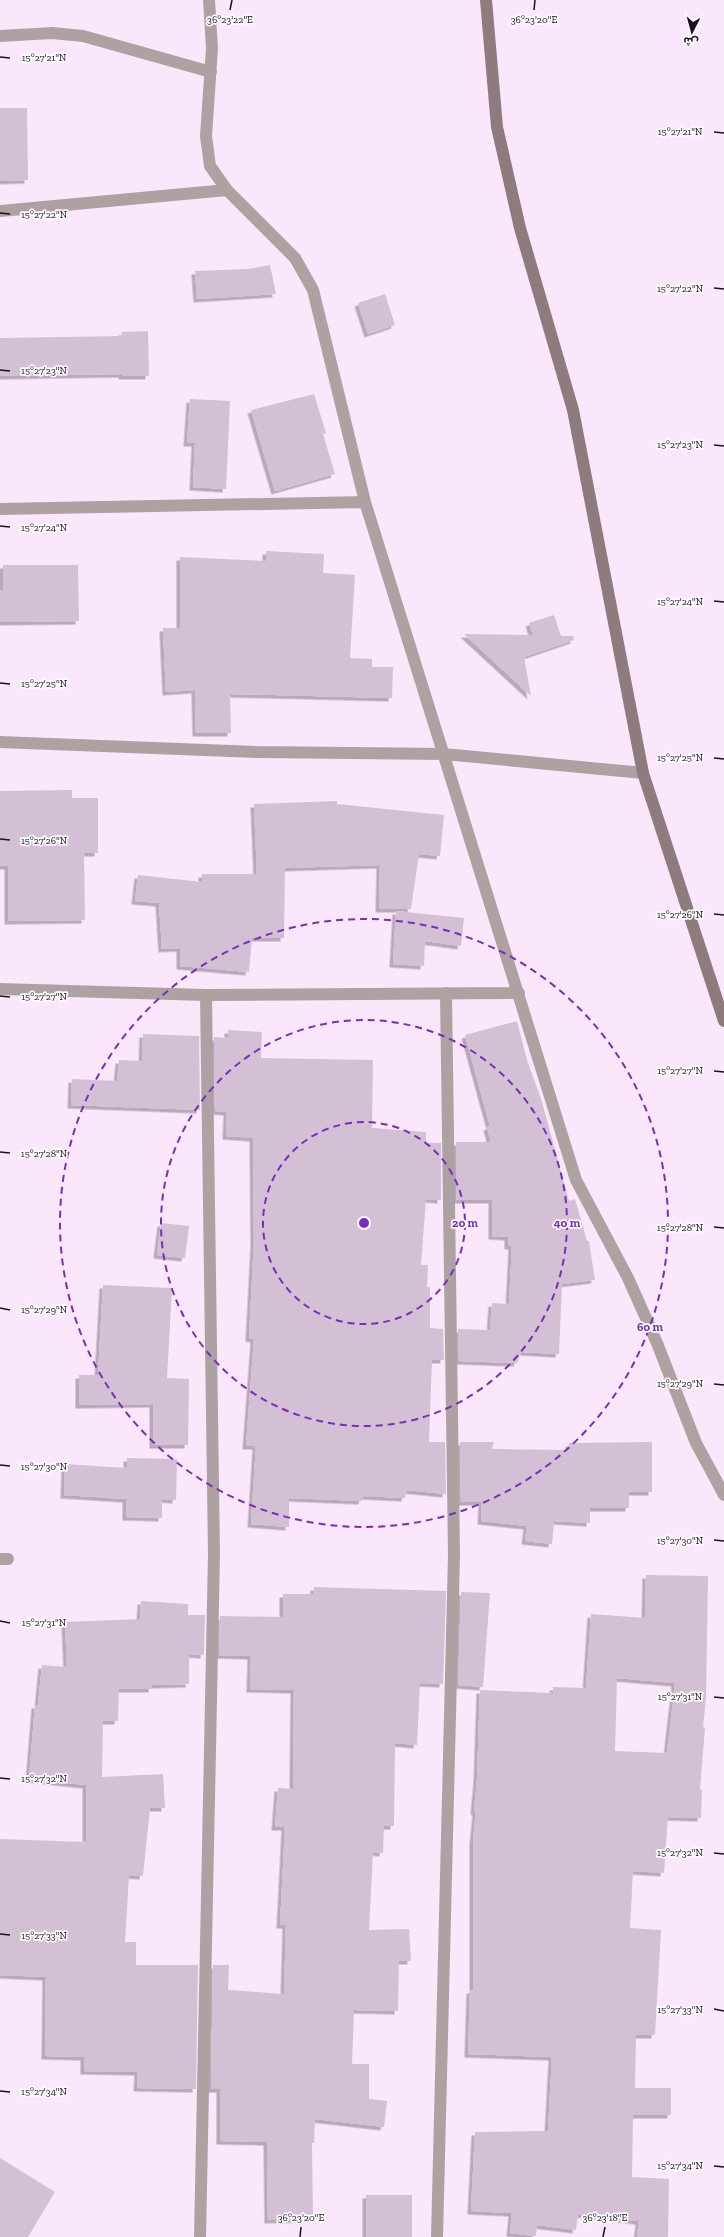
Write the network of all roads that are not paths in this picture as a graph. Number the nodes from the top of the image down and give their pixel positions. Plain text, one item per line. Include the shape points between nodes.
1 (209, 0) edge
2 (486, 0) edge
3 (0, 36) edge
4 (211, 72) junction
5 (227, 190) junction
6 (0, 211) edge
7 (365, 502) junction
8 (0, 509) edge
9 (0, 742) edge
10 (444, 754) junction
11 (643, 773) junction
12 (0, 989) edge
13 (446, 993) junction
14 (519, 993) junction
15 (206, 995) junction
16 (724, 1021) edge
17 (724, 1495) edge
18 (200, 2237) edge
19 (438, 2237) edge

1 - 4 street
2 - 11 main road via 497,127 520,228 573,410
3 - 4 street via 52,33 83,36
4 - 5 street via 206,136 210,166
5 - 6 street
5 - 7 street via 295,258 313,290
7 - 8 street
7 - 10 street
9 - 10 street via 256,752
10 - 11 street
10 - 14 street
11 - 16 main road
12 - 15 street
13 - 14 street
13 - 15 street
13 - 19 street via 454,1555
14 - 17 street via 576,1180 628,1278 657,1343 696,1443
15 - 18 street via 214,1554

